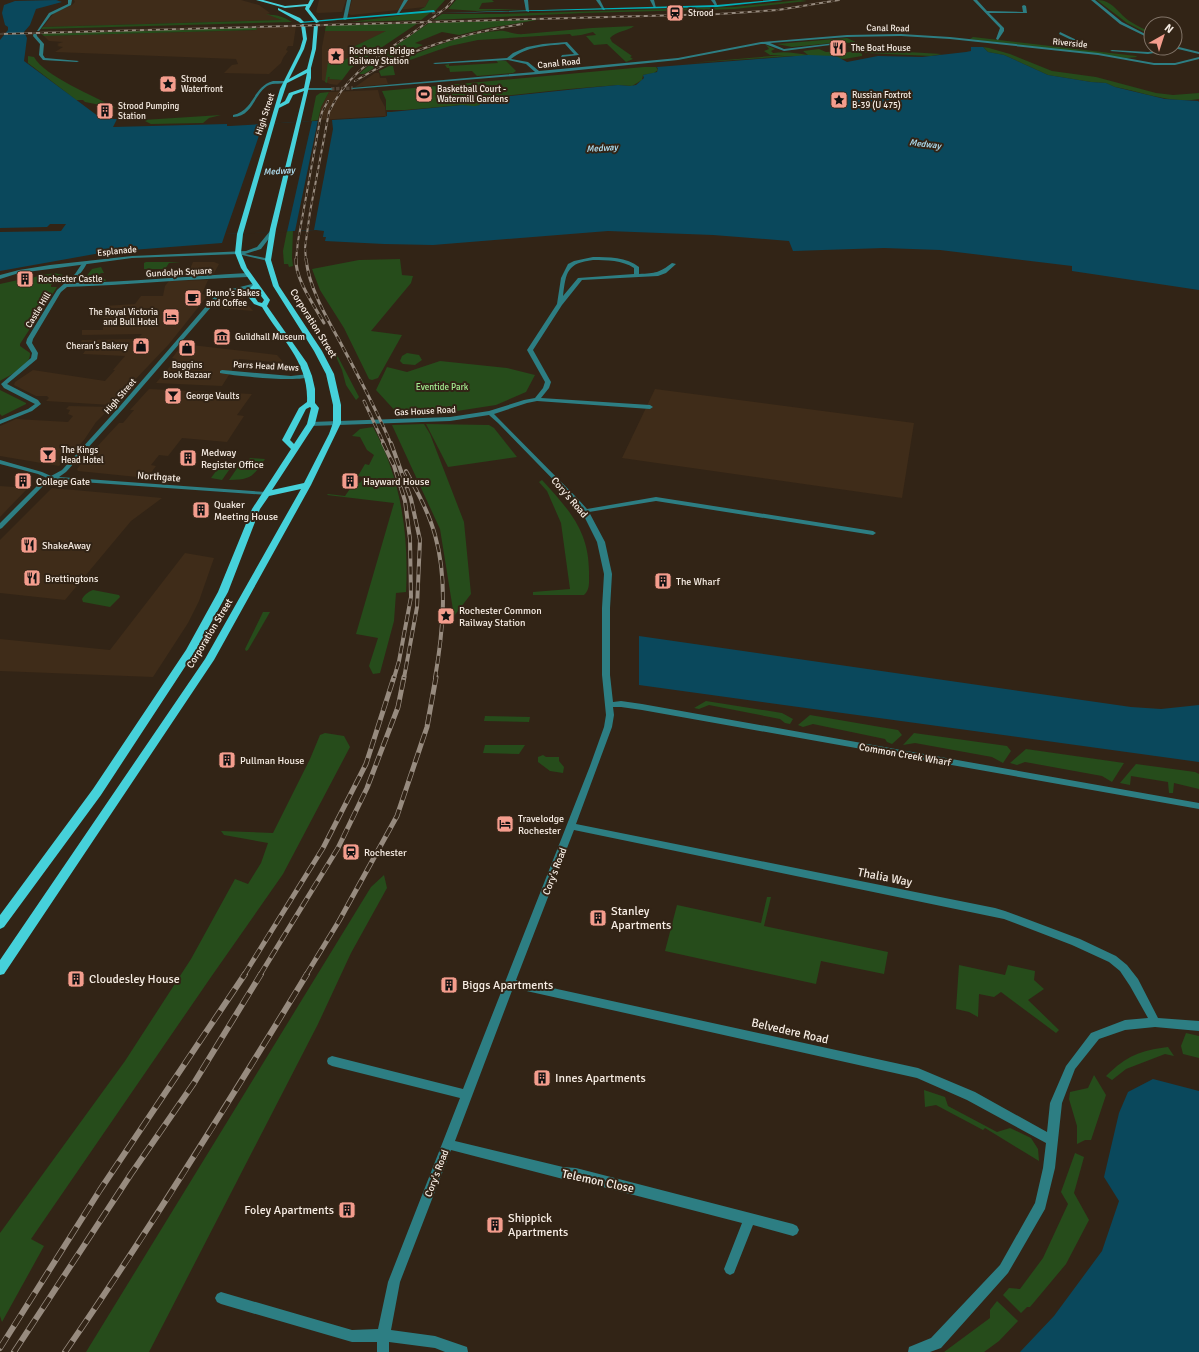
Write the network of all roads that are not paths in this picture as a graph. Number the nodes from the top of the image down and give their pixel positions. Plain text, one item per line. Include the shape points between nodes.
1 (70, 0) edge
2 (258, 0) edge
3 (349, 0) edge
4 (406, 0) edge
5 (526, 0) edge
6 (598, 0) edge
7 (652, 0) edge
8 (713, 0) edge
9 (781, 0) edge
10 (975, 0) edge
11 (1093, 0) edge
12 (311, 2) edge
13 (265, 3) junction
14 (717, 6) junction
15 (1024, 6) dead end
16 (655, 8) junction
17 (604, 9) junction
18 (528, 11) junction
19 (433, 12) tunnel mouth
20 (443, 12) tunnel mouth
21 (987, 12) junction
22 (397, 14) junction
23 (345, 19) junction
24 (301, 22) junction
25 (317, 22) junction
26 (1060, 33) dead end
27 (1143, 34) edge
28 (938, 37) joint
29 (986, 38) dead end
30 (998, 39) junction
31 (765, 42) junction
32 (844, 43) dead end
33 (1084, 48) junction
34 (784, 50) junction
35 (1183, 50) edge
36 (772, 52) dead end
37 (1143, 53) edge
38 (562, 56) dead end
39 (1199, 56) edge
40 (508, 59) junction
41 (77, 61) dead end
42 (435, 62) dead end
43 (309, 70) junction
44 (539, 73) junction
45 (292, 84) junction
46 (353, 88) tunnel mouth
47 (306, 89) junction
48 (331, 89) tunnel mouth
49 (277, 107) junction
50 (234, 116) dead end
51 (272, 232) junction
52 (238, 253) junction
53 (268, 260) junction
54 (85, 263) junction
55 (674, 264) dead end
56 (248, 275) junction
57 (637, 275) junction
58 (0, 277) edge
59 (65, 285) junction
60 (256, 285) junction
61 (560, 304) junction
62 (264, 306) junction
63 (222, 372) dead end
64 (309, 376) junction
65 (537, 399) junction
66 (311, 403) junction
67 (650, 407) dead end
68 (490, 413) junction
69 (0, 422) edge
70 (337, 423) junction
71 (311, 424) junction
72 (295, 449) junction
73 (0, 462) edge
74 (51, 478) junction
75 (307, 485) junction
76 (266, 494) junction
77 (585, 511) junction
78 (0, 527) edge
79 (873, 533) dead end
80 (610, 705) junction
81 (1199, 806) edge
82 (571, 826) junction
83 (0, 924) edge
84 (0, 970) edge
85 (511, 982) junction
86 (1154, 1022) junction
87 (1199, 1026) edge
88 (332, 1062) dead end
89 (466, 1094) junction
90 (1052, 1140) junction
91 (447, 1144) junction
92 (748, 1218) junction
93 (793, 1230) dead end
94 (730, 1269) dead end
95 (221, 1298) dead end
96 (383, 1335) junction
97 (383, 1352) edge
98 (462, 1352) edge
99 (914, 1352) edge

1 - 41 street via 69,4 50,14 36,31 36,36 42,44 41,55 44,59
2 - 13 main road
3 - 23 street
4 - 22 street
5 - 18 street
6 - 17 street
7 - 16 street
8 - 14 street
9 - 14 main road
10 - 21 street
11 - 27 street via 1121,23
12 - 13 main road via 286,7
12 - 25 main road via 307,10
13 - 24 main road
14 - 16 main road
15 - 21 street via 1025,13
16 - 17 main road
17 - 18 main road
18 - 20 main road
19 - 22 main road
21 - 30 street via 1002,28
22 - 23 main road
23 - 25 main road
24 - 25 main road
24 - 45 main road, High Street via 305,39
25 - 43 main road
26 - 33 street via 1084,45
28 - 31 street, Canal Road via 847,36
28 - 39 street, Riverside via 1100,54 1154,64 1177,64
29 - 30 street
30 - 33 street
31 - 34 street
31 - 44 street, Canal Road via 681,59
32 - 34 street
33 - 37 street
34 - 36 street
35 - 39 street
38 - 40 street via 577,55 565,42 528,47 517,51
40 - 42 street
40 - 44 street via 527,64
43 - 45 main road
43 - 47 main road
44 - 46 street, Canal Road
45 - 47 main road
45 - 49 main road, High Street via 282,90
45 - 50 street via 274,82 266,85 244,114
47 - 48 street
47 - 49 main road via 291,93 287,102
47 - 51 main road
49 - 52 main road, High Street via 240,234
51 - 52 street, Esplanade via 259,248
51 - 53 main road
52 - 53 street, Esplanade
52 - 54 street, Esplanade via 145,256
52 - 56 main road, Corporation Street
53 - 70 main road, Corporation Street via 277,288 324,362 333,384
54 - 58 street, Esplanade via 34,269
54 - 59 street, Castle Hill via 74,280
55 - 57 street via 662,273
56 - 59 street, Gundolph Square
56 - 60 main road, Corporation Street
57 - 61 street via 580,279
57 - 61 street via 636,267 629,263 590,259 575,262 568,268 561,290
59 - 69 street, Castle Hill via 30,339 29,343 35,352 34,358 4,384 38,404
60 - 62 main road, Corporation Street via 267,300
60 - 62 main road via 248,293
60 - 74 street, High Street via 226,292 216,298 88,445 64,471
61 - 65 street via 530,350 548,382
62 - 64 main road, Corporation Street via 292,345
63 - 64 street, Parrs Head Mews via 291,378
64 - 66 main road, Corporation Street via 312,389
65 - 67 street, Gas House Road
65 - 68 street, Gas House Road
66 - 71 main road, Corporation Street via 315,408
66 - 72 main road via 304,408 286,440
68 - 70 street, Gas House Road via 450,419
68 - 77 street, Cory's Road
70 - 71 street, Gas House Road
70 - 75 main road, Corporation Street
71 - 72 main road, Corporation Street
72 - 76 main road, Corporation Street
73 - 74 street, Northgate via 40,472
74 - 76 street, Northgate
74 - 78 street, High Street
75 - 76 main road
75 - 84 main road, Corporation Street via 206,664
76 - 83 main road, Corporation Street via 252,517 223,592 191,650 97,792
77 - 79 street via 656,499
77 - 80 street, Cory's Road via 601,542 608,574 606,679
80 - 81 street, Common Creek Wharf via 649,708
80 - 82 street, Cory's Road via 608,727
82 - 85 street, Cory's Road
82 - 86 street, Thalia Way via 1009,916 1113,959 1130,976
85 - 89 street, Cory's Road
85 - 90 street, Belvedere Road via 918,1073 971,1096
86 - 87 street
86 - 90 street via 1125,1025 1095,1036 1071,1066 1056,1103
88 - 89 street
89 - 91 street, Cory's Road
90 - 99 street via 1041,1205 1004,1269 936,1343
91 - 92 street, Telemon Close
91 - 96 street, Cory's Road via 394,1282
92 - 93 street, Telemon Close
92 - 94 street via 745,1233 734,1254
95 - 96 street via 352,1336
96 - 97 street, Cory's Road
96 - 98 street via 435,1342

